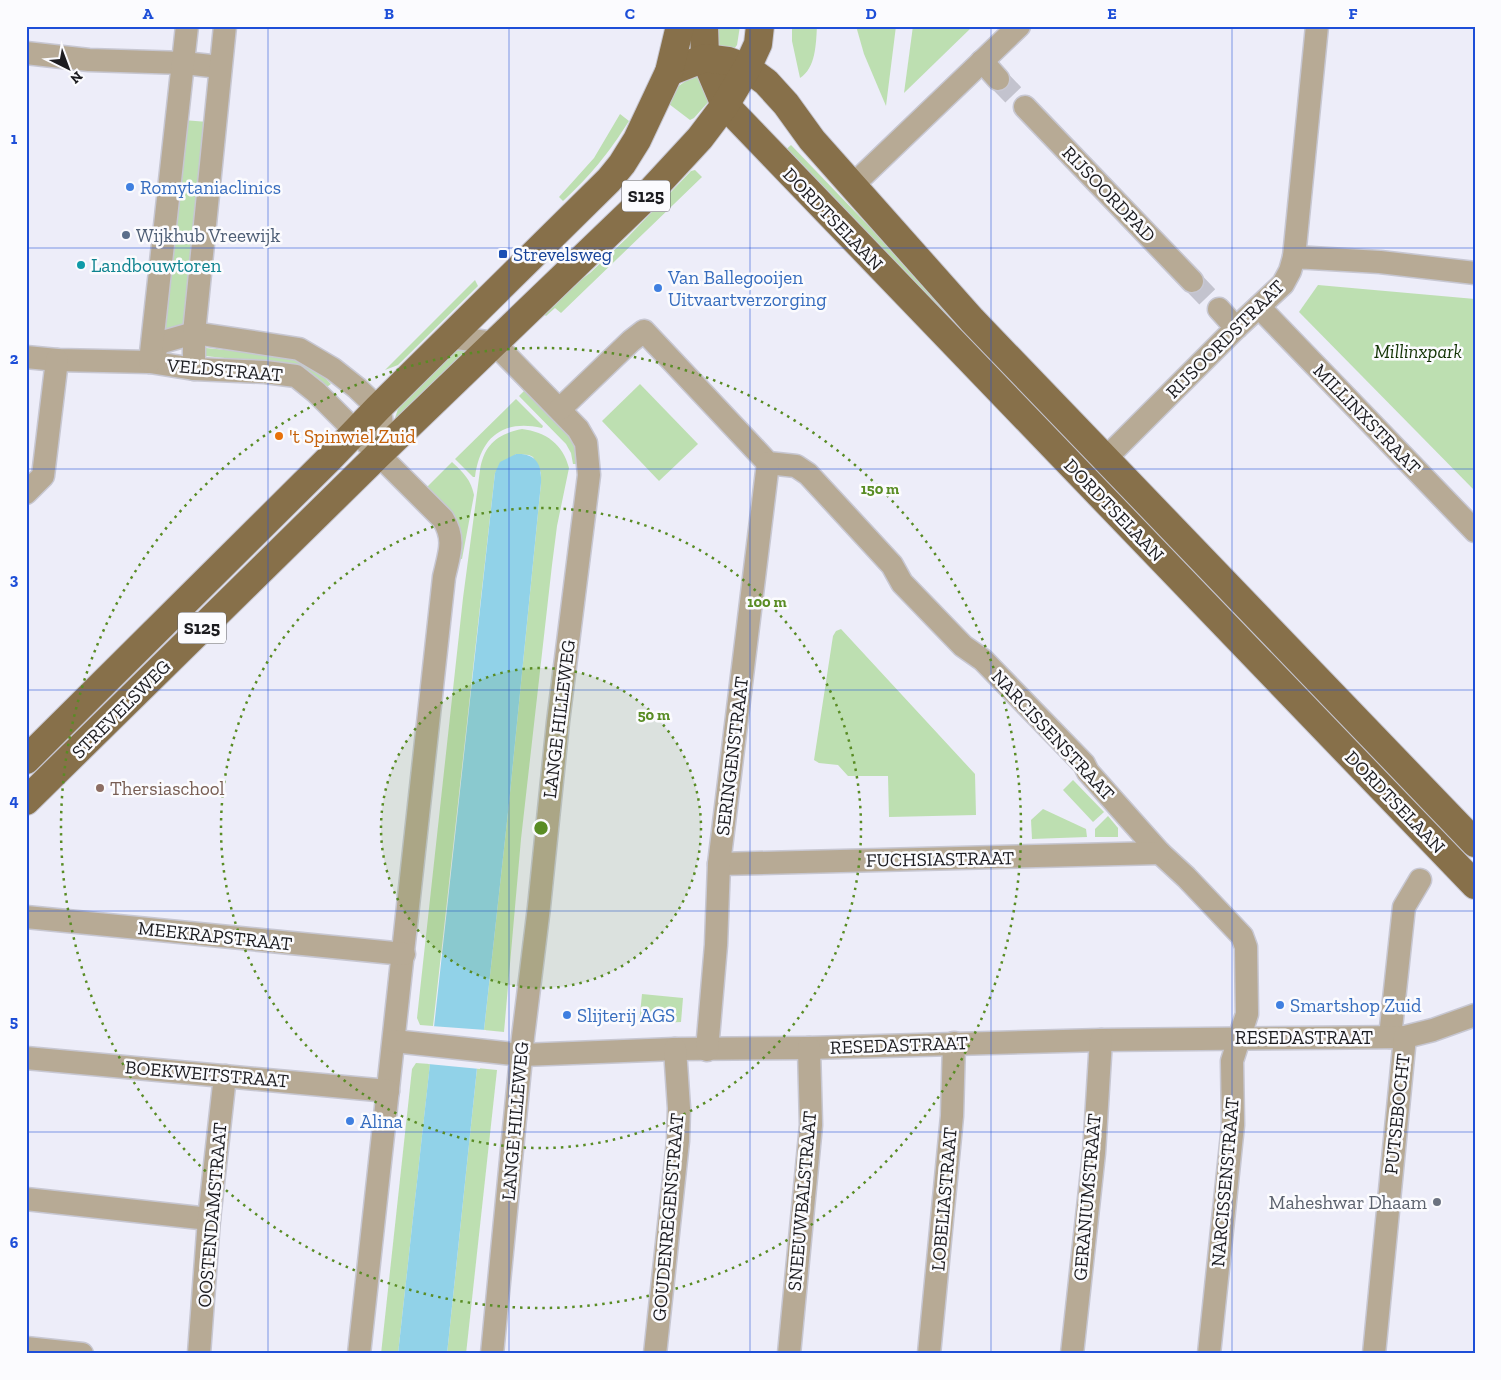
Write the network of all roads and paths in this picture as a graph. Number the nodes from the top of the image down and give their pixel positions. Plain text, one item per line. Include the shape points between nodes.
1 (187, 26) edge
2 (224, 26) edge
3 (680, 26) edge
4 (704, 26) edge
5 (1019, 26) edge
6 (1317, 26) edge
7 (755, 46) edge
8 (26, 53) edge
9 (705, 58) junction
10 (982, 62) junction
11 (184, 63) junction
12 (220, 67) junction
13 (670, 72) junction
14 (998, 79) tunnel mouth
15 (725, 105) junction
16 (1025, 107) tunnel mouth
17 (754, 136) junction
18 (700, 138) junction
19 (853, 185) junction
20 (1294, 257) junction
21 (1475, 273) edge
22 (1192, 281) tunnel mouth
23 (1259, 307) junction
24 (1220, 309) tunnel mouth
25 (1236, 328) junction
26 (194, 333) junction
27 (450, 337) junction
28 (494, 343) junction
29 (26, 357) edge
30 (57, 360) junction
31 (150, 362) junction
32 (194, 368) junction
33 (378, 408) junction
34 (560, 409) junction
35 (355, 432) junction
36 (378, 455) junction
37 (1105, 459) junction
38 (768, 463) junction
39 (26, 493) edge
40 (1475, 531) edge
41 (26, 760) edge
42 (26, 802) edge
43 (1475, 843) edge
44 (1160, 854) junction
45 (720, 864) junction
46 (1420, 880) dead end
47 (1475, 885) edge
48 (26, 918) edge
49 (404, 954) junction
50 (1475, 1015) edge
51 (1398, 1037) junction
52 (1240, 1038) junction
53 (1100, 1040) junction
54 (394, 1041) junction
55 (954, 1043) junction
56 (809, 1048) junction
57 (675, 1049) junction
58 (707, 1050) junction
59 (522, 1055) junction
60 (26, 1058) edge
61 (225, 1076) junction
62 (388, 1091) junction
63 (26, 1199) edge
64 (209, 1219) junction
65 (26, 1348) edge
66 (82, 1354) edge
67 (199, 1354) edge
68 (360, 1354) edge
69 (492, 1354) edge
70 (655, 1354) edge
71 (789, 1354) edge
72 (929, 1354) edge
73 (1072, 1354) edge
74 (1209, 1354) edge
75 (1374, 1354) edge

1 - 11 street
2 - 12 street
3 - 13 main road, STREVELSWEG / S125
4 - 9 main road, DORDTSELAAN
5 - 10 street
6 - 20 street
7 - 9 main road via 728,61
7 - 15 main road, STREVELSWEG / S125
7 - 19 main road, DORDTSELAAN via 786,104 812,140
8 - 11 street via 89,60
9 - 13 main road
9 - 15 main road, DORDTSELAAN
10 - 14 street
10 - 19 street
11 - 12 street
11 - 31 street
12 - 26 street
13 - 27 main road, STREVELSWEG / S125 via 637,140 609,180
15 - 17 main road, DORDTSELAAN
15 - 18 main road, STREVELSWEG / S125
16 - 22 street, RIJSOORDPAD
17 - 18 main road via 732,130
17 - 47 main road, DORDTSELAAN
18 - 28 main road, STREVELSWEG / S125 via 638,204
19 - 37 main road, DORDTSELAAN via 972,320
20 - 21 street, RIJSOORDSTRAAT via 1380,262
20 - 23 street, RIJSOORDSTRAAT via 1282,284
23 - 25 street, RIJSOORDSTRAAT
23 - 40 street, MILLINXSTRAAT
24 - 25 street
25 - 37 street, RIJSOORDSTRAAT
26 - 31 street, VELDSTRAAT via 159,343
26 - 32 street
26 - 33 street, VELDSTRAAT via 299,349 333,369
27 - 28 street
27 - 33 main road, STREVELSWEG / S125
28 - 34 street, LANGE HILLEWEG
28 - 36 main road, STREVELSWEG / S125
29 - 30 street, VELDSTRAAT
30 - 31 street, VELDSTRAAT
30 - 39 street via 43,476
31 - 32 street, VELDSTRAAT
32 - 35 street, VELDSTRAAT via 296,376
33 - 35 main road, STREVELSWEG / S125
33 - 36 street via 383,434
34 - 38 street via 644,331
34 - 59 street, LANGE HILLEWEG via 586,443 589,475
35 - 36 street, VELDSTRAAT
35 - 41 main road, STREVELSWEG / S125
36 - 42 main road, STREVELSWEG / S125
36 - 49 street via 443,519 451,542 444,577
37 - 43 main road, DORDTSELAAN
38 - 44 street, NARCISSENSTRAAT via 796,466 808,474 892,565 902,583 963,646 983,660 1084,764
38 - 45 street, SERINGENSTRAAT
44 - 45 street, FUCHSIASTRAAT
44 - 52 street, NARCISSENSTRAAT via 1242,936 1246,947 1247,1014
45 - 58 street, SERINGENSTRAAT
46 - 51 street, PUTSEBOCHT via 1404,907
48 - 49 street, MEEKRAPSTRAAT
49 - 54 street
50 - 51 street, PUTSEBOCHT via 1433,1030
51 - 52 street, RESEDASTRAAT
51 - 75 street, PUTSEBOCHT
52 - 53 street, RESEDASTRAAT
52 - 74 street, NARCISSENSTRAAT via 1232,1061 1233,1125
53 - 55 street, RESEDASTRAAT
53 - 73 street, GERANIUMSTRAAT via 1094,1154
54 - 59 street, RESEDASTRAAT
54 - 62 street
55 - 56 street, RESEDASTRAAT
55 - 72 street, LOBELIASTRAAT via 952,1116
56 - 58 street, RESEDASTRAAT
56 - 71 street, SNEEUWBALSTRAAT via 811,1125
57 - 58 street, RESEDASTRAAT
57 - 59 street, RESEDASTRAAT
57 - 70 street, GOUDENREGENSTRAAT via 678,1141
59 - 69 street, LANGE HILLEWEG
60 - 61 street, BOEKWEITSTRAAT
61 - 62 street, BOEKWEITSTRAAT
61 - 64 street, OOSTENDAMSTRAAT
62 - 68 street
63 - 64 street
64 - 67 street, OOSTENDAMSTRAAT
65 - 66 street

